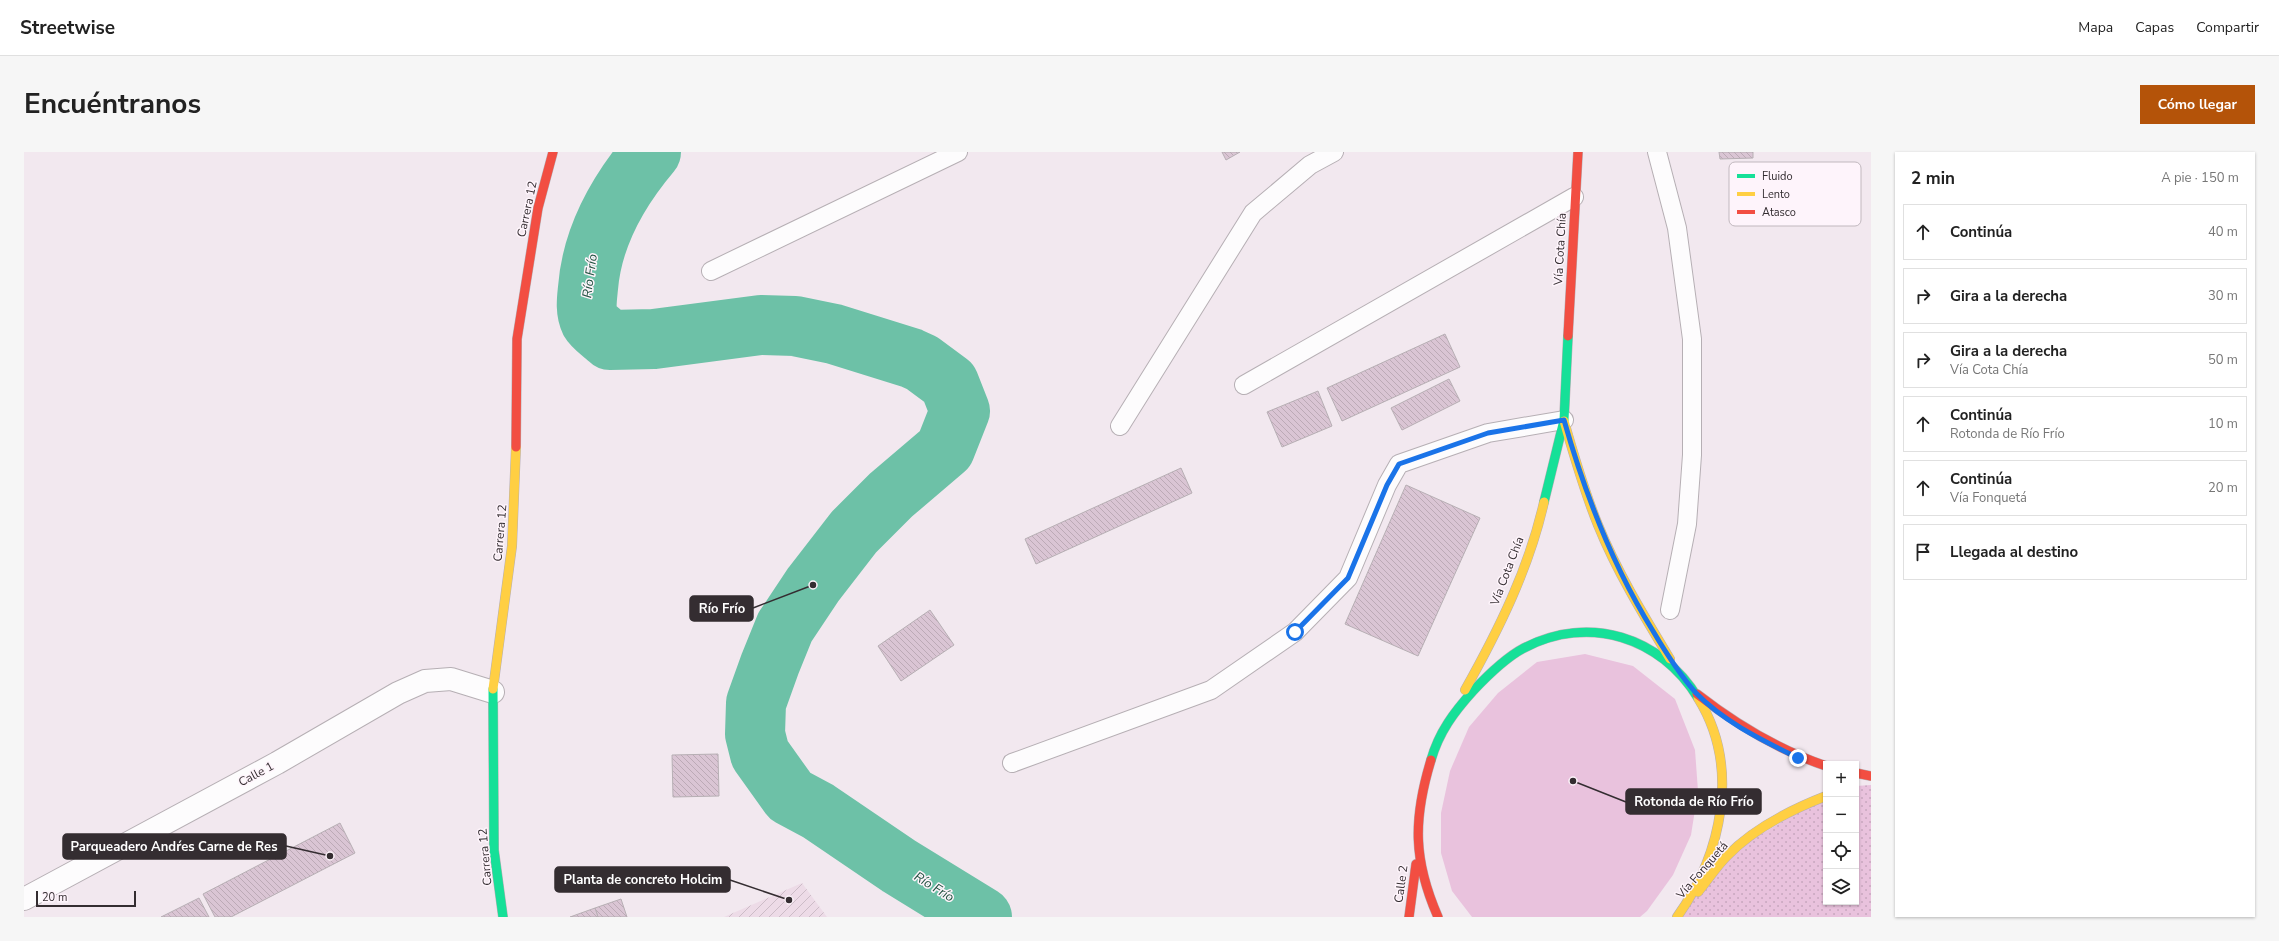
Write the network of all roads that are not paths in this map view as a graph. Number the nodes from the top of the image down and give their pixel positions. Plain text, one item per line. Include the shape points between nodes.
1 (552, 152) edge
2 (958, 152) edge
3 (1334, 152) edge
4 (1578, 152) edge
5 (1657, 152) edge
6 (1574, 197) junction
7 (711, 271) dead end
8 (1244, 386) dead end
9 (1564, 420) junction
10 (1120, 426) dead end
11 (1670, 610) dead end
12 (1676, 669) junction
13 (493, 692) junction
14 (1697, 694) junction
15 (1448, 721) junction
16 (1012, 763) dead end
17 (1823, 765) edge
18 (1859, 774) edge
19 (1871, 776) edge
20 (1823, 797) edge
21 (1417, 855) junction
22 (24, 899) edge
23 (1678, 916) edge
24 (503, 917) edge
25 (1409, 917) edge
26 (1438, 917) edge

1 - 13 main road, Carrera 12 via 538,208 517,339 513,539
2 - 7 lane
3 - 10 lane via 1310,165 1253,213
4 - 6 main road, Vía Cota Chía
5 - 11 lane via 1677,228 1692,338 1692,456 1687,524
6 - 8 lane
6 - 9 main road, Vía Cota Chía
9 - 12 main road, Vía Cota Chía via 1578,470 1604,539 1637,605
9 - 15 main road, Vía Cota Chía via 1542,508 1521,574 1496,632
9 - 16 lane via 1488,433 1399,464 1387,485 1348,578 1295,632 1211,690
12 - 14 main road
12 - 15 main road via 1655,651 1613,634 1588,632 1563,635 1534,643 1512,656 1490,675
13 - 22 street, Calle 1 via 452,679 426,681 398,693 277,763
13 - 24 main road, Carrera 12 via 494,850
14 - 17 main road via 1728,719 1762,740 1798,758
14 - 23 main road via 1714,727 1724,781 1722,808 1711,854 1698,884
15 - 21 main road via 1436,745 1424,780 1417,818
18 - 19 main road
20 - 23 main road, Vía Fonquetá via 1774,820 1731,852
21 - 25 main road, Calle 2
21 - 26 main road

